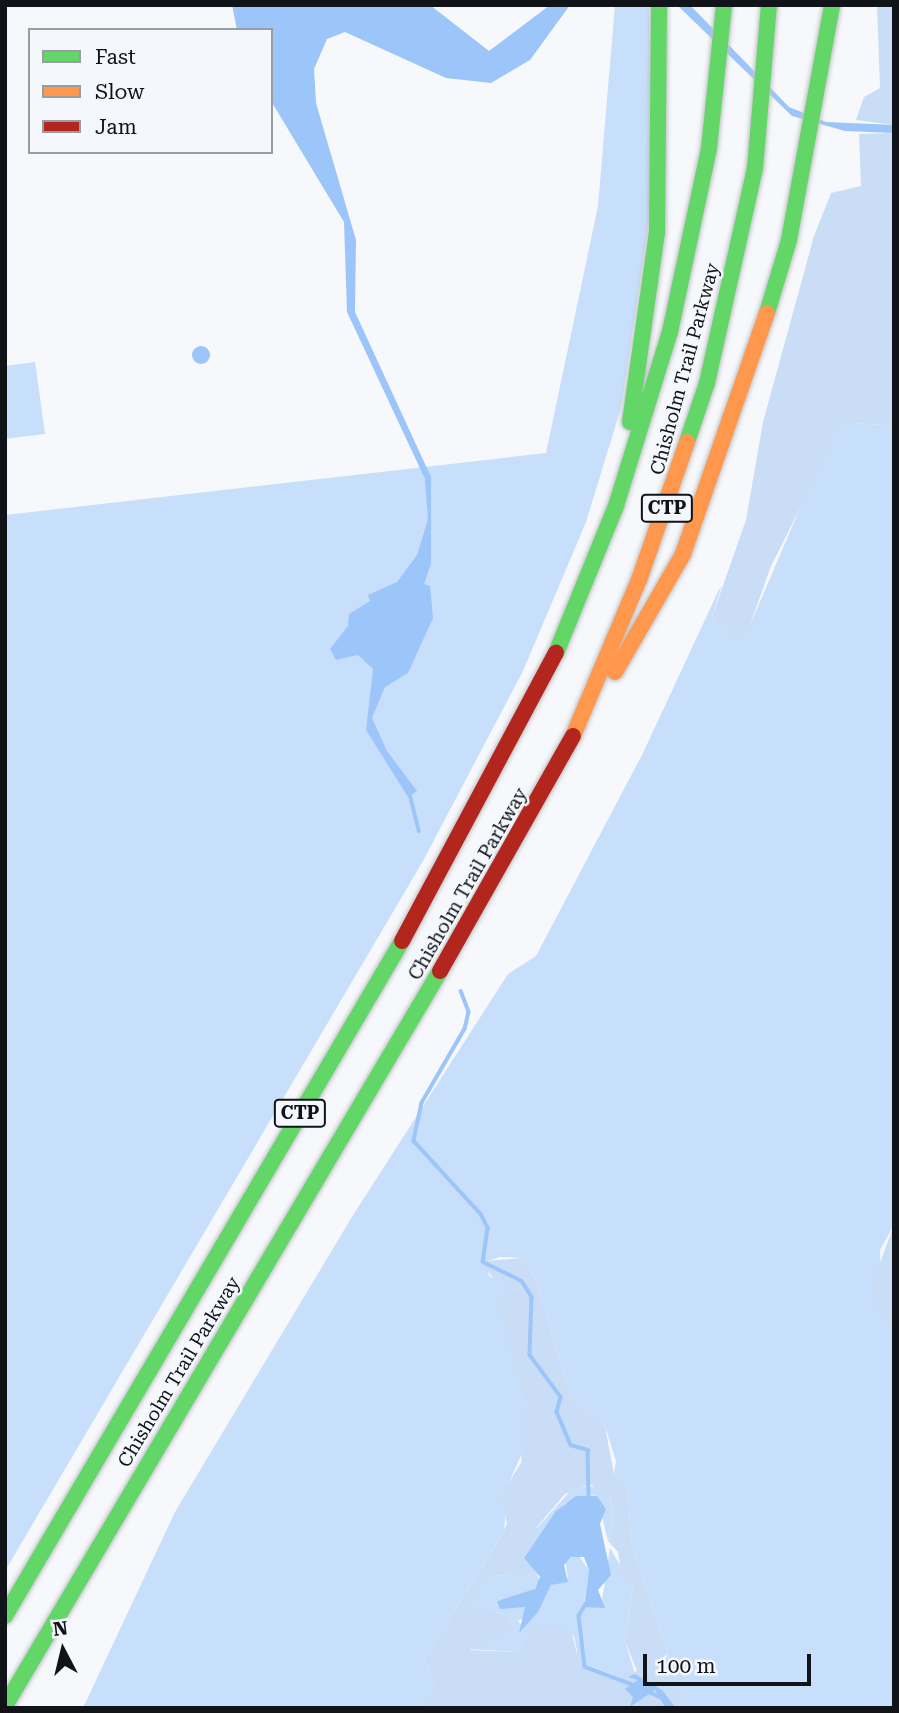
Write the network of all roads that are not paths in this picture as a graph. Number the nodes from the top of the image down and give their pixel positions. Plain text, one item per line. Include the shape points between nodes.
1 (659, 5) edge
2 (769, 5) edge
3 (783, 5) edge
4 (832, 5) edge
5 (724, 9) edge
6 (755, 168) junction
7 (616, 506) junction
8 (559, 770) junction
9 (50, 1538) junction
10 (5, 1592) edge
11 (5, 1616) edge
12 (58, 1618) junction
13 (5, 1706) edge
14 (18, 1708) edge

1 - 7 highway via 662,158 649,304
2 - 6 highway, Chisholm Trail Parkway / CTP
3 - 6 highway
4 - 8 highway via 809,153 759,346 708,492 683,554
5 - 7 highway, Chisholm Trail Parkway / CTP via 699,202 670,332
6 - 8 highway, Chisholm Trail Parkway / CTP via 675,487
7 - 9 highway, Chisholm Trail Parkway / CTP via 543,685 491,786
8 - 12 highway, Chisholm Trail Parkway / CTP
9 - 10 highway
9 - 11 highway, Chisholm Trail Parkway / CTP
12 - 13 highway, Chisholm Trail Parkway / CTP
12 - 14 highway

